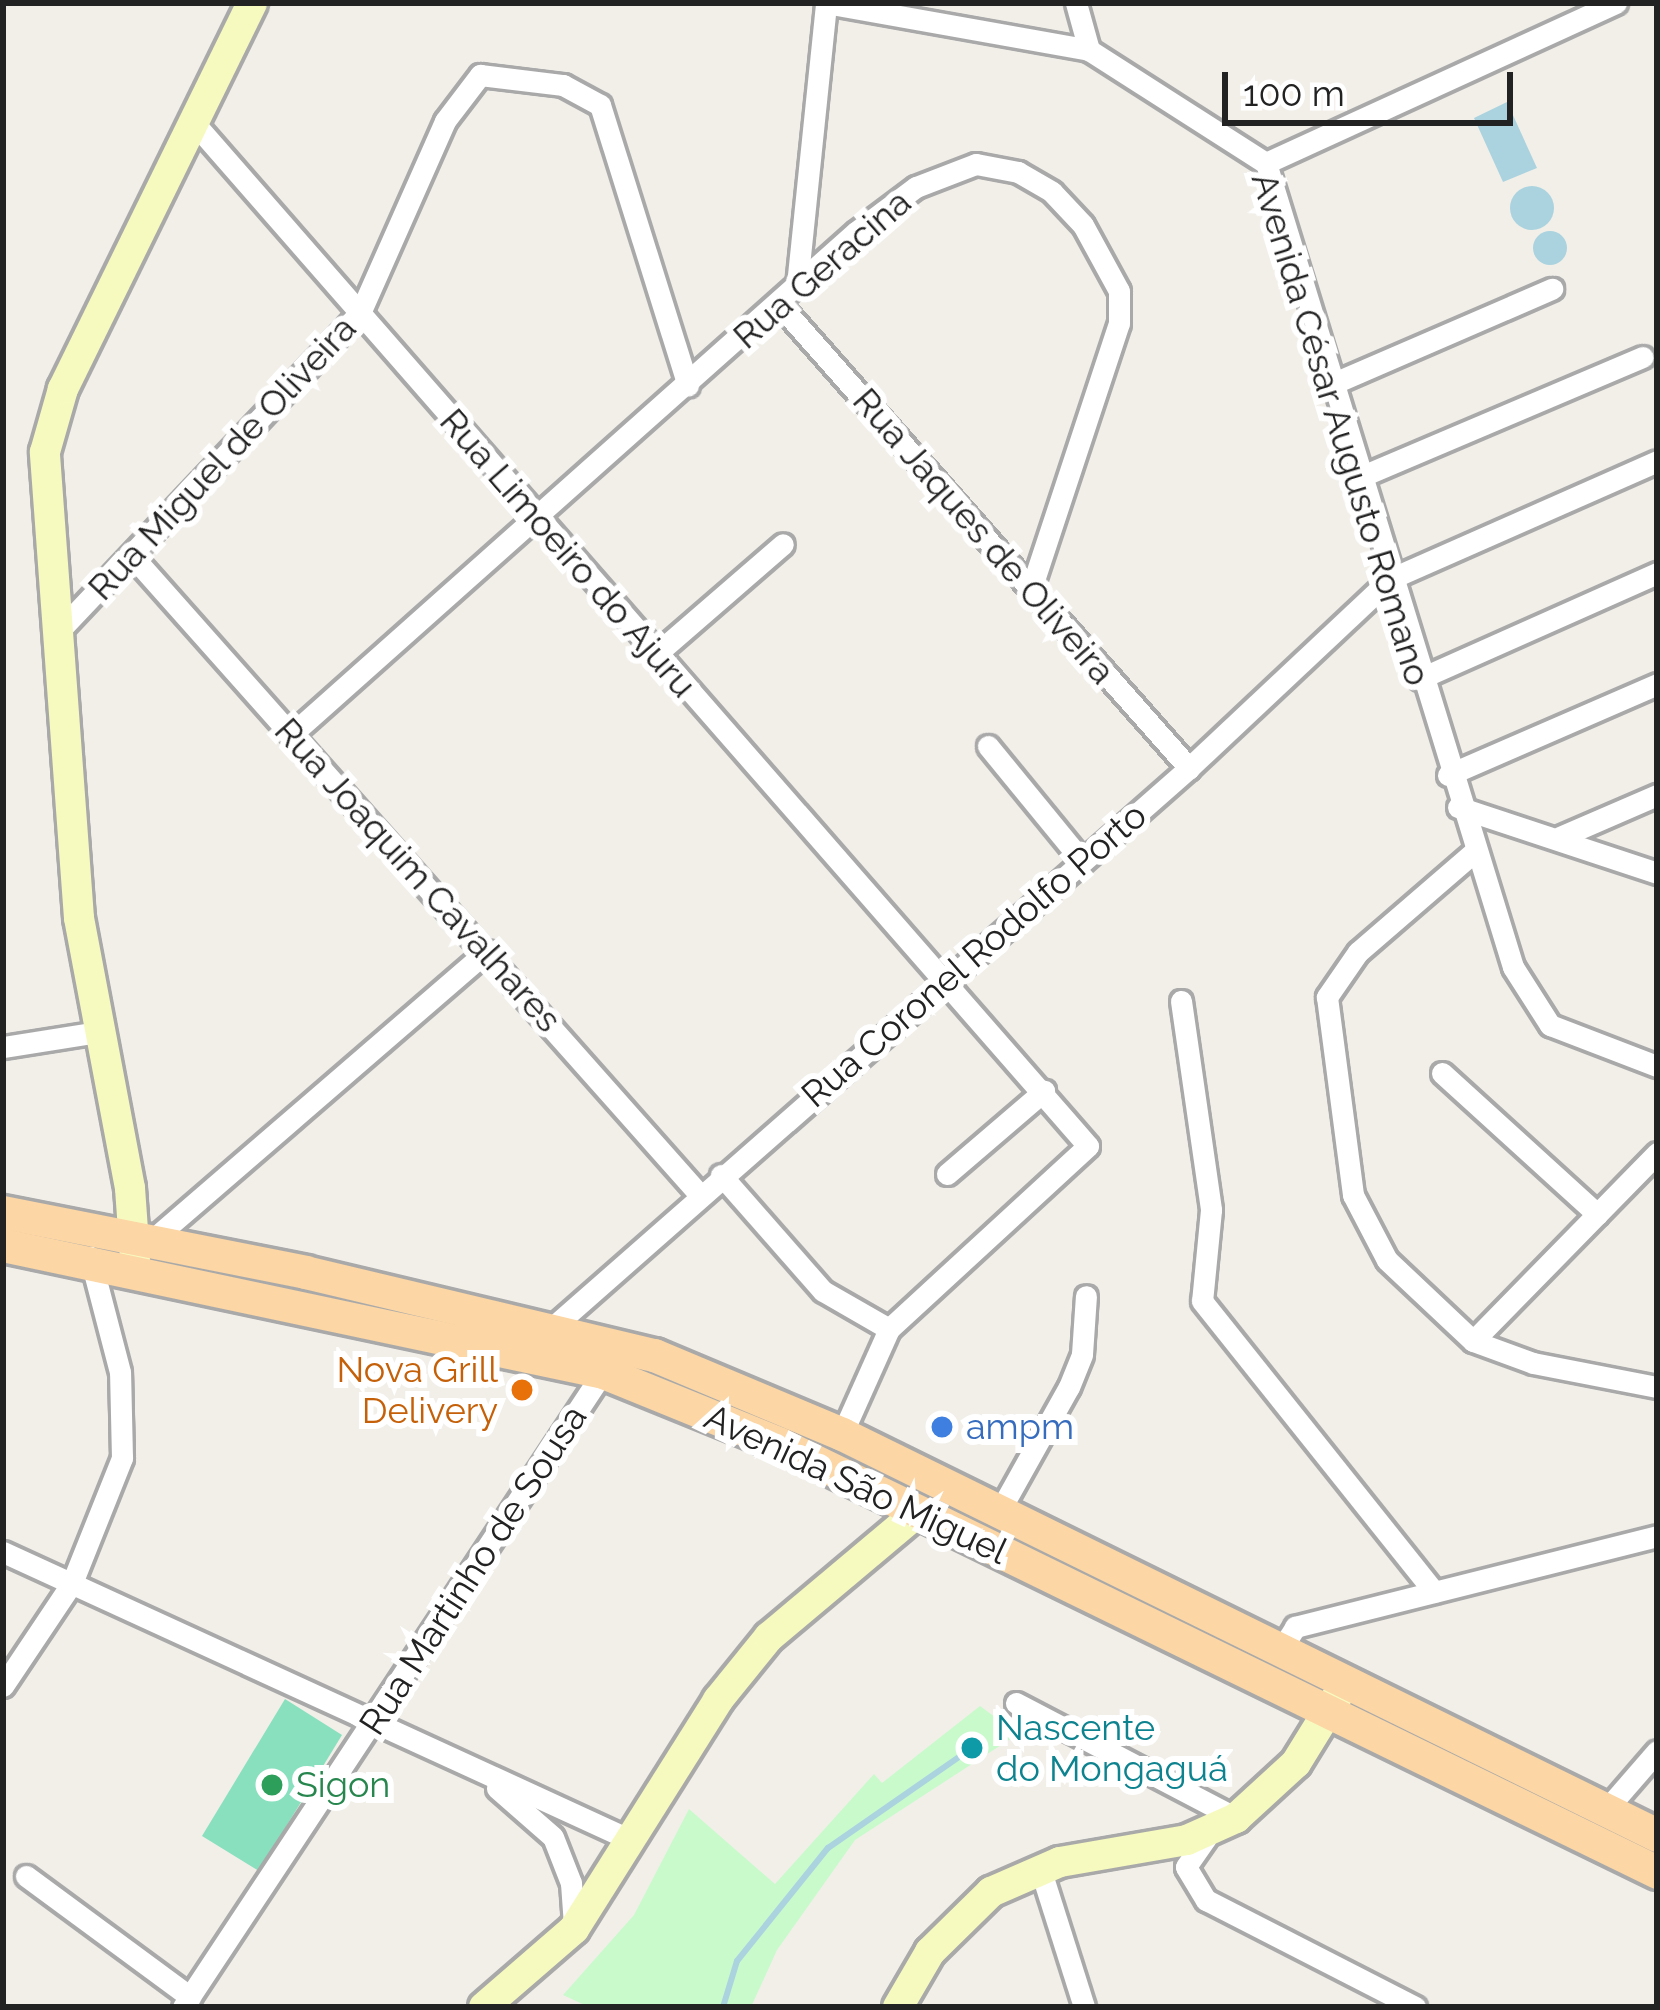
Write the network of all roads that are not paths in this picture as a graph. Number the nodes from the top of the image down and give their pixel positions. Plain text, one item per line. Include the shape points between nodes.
1 (252, 3) edge
2 (826, 3) edge
3 (1076, 3) edge
4 (1616, 3) edge
5 (1089, 50) junction
6 (195, 124) junction
7 (1265, 164) junction
8 (797, 286) junction
9 (1552, 289) dead end
10 (778, 303) junction
11 (360, 314) junction
12 (1643, 357) dead end
13 (1332, 384) junction
14 (688, 386) junction
15 (1657, 461) edge
16 (1360, 477) junction
17 (537, 519) junction
18 (783, 544) dead end
19 (134, 557) junction
20 (1657, 573) edge
21 (1390, 579) junction
22 (1031, 589) junction
23 (56, 633) junction
24 (656, 655) junction
25 (1419, 679) junction
26 (1657, 684) edge
27 (293, 734) junction
28 (988, 746) dead end
29 (1189, 768) junction
30 (1448, 776) junction
31 (1657, 795) edge
32 (1458, 807) junction
33 (1560, 837) junction
34 (1474, 852) junction
35 (1082, 860) junction
36 (1657, 873) edge
37 (487, 951) junction
38 (944, 980) junction
39 (1181, 1001) dead end
40 (98, 1032) junction
41 (3, 1047) edge
42 (1657, 1066) edge
43 (1442, 1073) dead end
44 (1044, 1091) junction
45 (1657, 1153) edge
46 (946, 1174) dead end
47 (722, 1175) junction
48 (699, 1194) junction
49 (3, 1212) edge
50 (1597, 1214) junction
51 (87, 1243) junction
52 (3, 1245) edge
53 (140, 1249) junction
54 (1086, 1296) dead end
55 (553, 1327) junction
56 (889, 1329) junction
57 (1473, 1341) junction
58 (603, 1372) junction
59 (1657, 1387) edge
60 (842, 1434) junction
61 (990, 1507) junction
62 (917, 1513) junction
63 (1657, 1536) edge
64 (3, 1552) edge
65 (72, 1583) junction
66 (1434, 1592) junction
67 (1279, 1653) junction
68 (3, 1686) edge
69 (1337, 1698) junction
70 (1016, 1702) dead end
71 (374, 1722) junction
72 (1657, 1751) edge
73 (468, 1766) junction
74 (1605, 1811) junction
75 (1224, 1825) junction
76 (1657, 1835) edge
77 (633, 1840) junction
78 (1040, 1868) junction
79 (1657, 1872) edge
80 (26, 1876) dead end
81 (574, 1929) junction
82 (187, 2002) edge
83 (484, 2007) edge
84 (898, 2007) edge
85 (1084, 2007) edge
86 (1415, 2007) edge

1 - 6 street
2 - 5 street, Avenida César Augusto Romano
2 - 8 street
3 - 5 street
4 - 7 street
5 - 7 street, Avenida César Augusto Romano
6 - 11 street, Rua Limoeiro do Ajuru
6 - 23 street via 49,425 45,488
7 - 13 street, Avenida César Augusto Romano
8 - 10 street, Rua Geracina
8 - 22 street, Rua Geracina via 916,187 976,164 1018,172 1082,225 1113,271 1119,323
9 - 13 street
10 - 14 street, Rua Geracina
10 - 22 street, Rua Jaques de Oliveira
11 - 14 street, Rua Miguel de Oliveira via 467,83 480,75 563,86 600,104 614,128
11 - 17 street, Rua Limoeiro do Ajuru
11 - 19 street, Rua Miguel de Oliveira
12 - 16 street
13 - 16 street, Avenida César Augusto Romano
14 - 17 street, Rua Geracina
15 - 21 street, Rua Coronel Rodolfo Porto
16 - 21 street, Avenida César Augusto Romano
17 - 24 street, Rua Limoeiro do Ajuru
17 - 27 street, Rua Geracina
18 - 24 street
19 - 23 street, Rua Miguel de Oliveira
19 - 27 street, Rua Joaquim Cavalhares
20 - 25 street
21 - 25 street, Avenida César Augusto Romano
21 - 29 street, Rua Coronel Rodolfo Porto
22 - 29 street, Rua Jaques de Oliveira
23 - 40 street via 77,897
24 - 38 street, Rua Limoeiro do Ajuru
25 - 30 street, Avenida César Augusto Romano
26 - 30 street
27 - 37 street, Rua Joaquim Cavalhares
28 - 35 street
29 - 35 street, Rua Coronel Rodolfo Porto
30 - 32 street, Avenida César Augusto Romano
31 - 33 street
32 - 33 street
32 - 34 street, Avenida César Augusto Romano
33 - 36 street
34 - 42 street, Avenida César Augusto Romano via 1513,967 1550,1025
34 - 57 street via 1338,974 1326,1019 1342,1140 1365,1228 1414,1291
35 - 38 street, Rua Coronel Rodolfo Porto
37 - 48 street, Rua Joaquim Cavalhares
37 - 53 street
38 - 44 street, Rua Limoeiro do Ajuru
38 - 47 street, Rua Coronel Rodolfo Porto
39 - 66 street via 1211,1210 1202,1301
40 - 41 street
40 - 53 street
43 - 50 street
44 - 46 street
44 - 56 street, Rua Limoeiro do Ajuru via 1088,1146
45 - 50 street
47 - 48 street, Rua Coronel Rodolfo Porto
47 - 56 street via 823,1291
48 - 55 street, Rua Coronel Rodolfo Porto
49 - 51 main road, Avenida São Miguel
50 - 57 street
51 - 52 main road, Avenida São Miguel
51 - 53 main road, Avenida São Miguel
51 - 65 street via 120,1372 123,1440
53 - 55 main road, Avenida São Miguel
53 - 58 main road, Avenida São Miguel
54 - 61 street via 1082,1354 1069,1387
55 - 60 main road, Avenida São Miguel via 654,1355
56 - 60 street
57 - 59 street via 1533,1363
58 - 62 main road, Avenida São Miguel via 760,1434
58 - 71 street, Rua Martinho de Sousa
60 - 61 main road, Avenida São Miguel
61 - 62 main road via 941,1502
61 - 67 main road, Avenida São Miguel
62 - 69 main road, Avenida São Miguel
62 - 77 street via 769,1637 711,1710
63 - 66 street
64 - 65 street
65 - 68 street
65 - 71 street
66 - 67 street via 1294,1627
67 - 69 main road, Avenida São Miguel
69 - 74 main road, Avenida São Miguel
69 - 75 street via 1277,1784
69 - 79 main road, Avenida São Miguel
70 - 75 street
71 - 73 street
71 - 82 street, Rua Martinho de Sousa
72 - 74 street
73 - 77 street
73 - 81 street via 553,1837 571,1883
74 - 76 main road, Avenida São Miguel
75 - 78 street
75 - 86 street via 1186,1867 1206,1900
77 - 81 street
78 - 84 street via 960,1917
78 - 85 street
80 - 82 street
81 - 83 street

